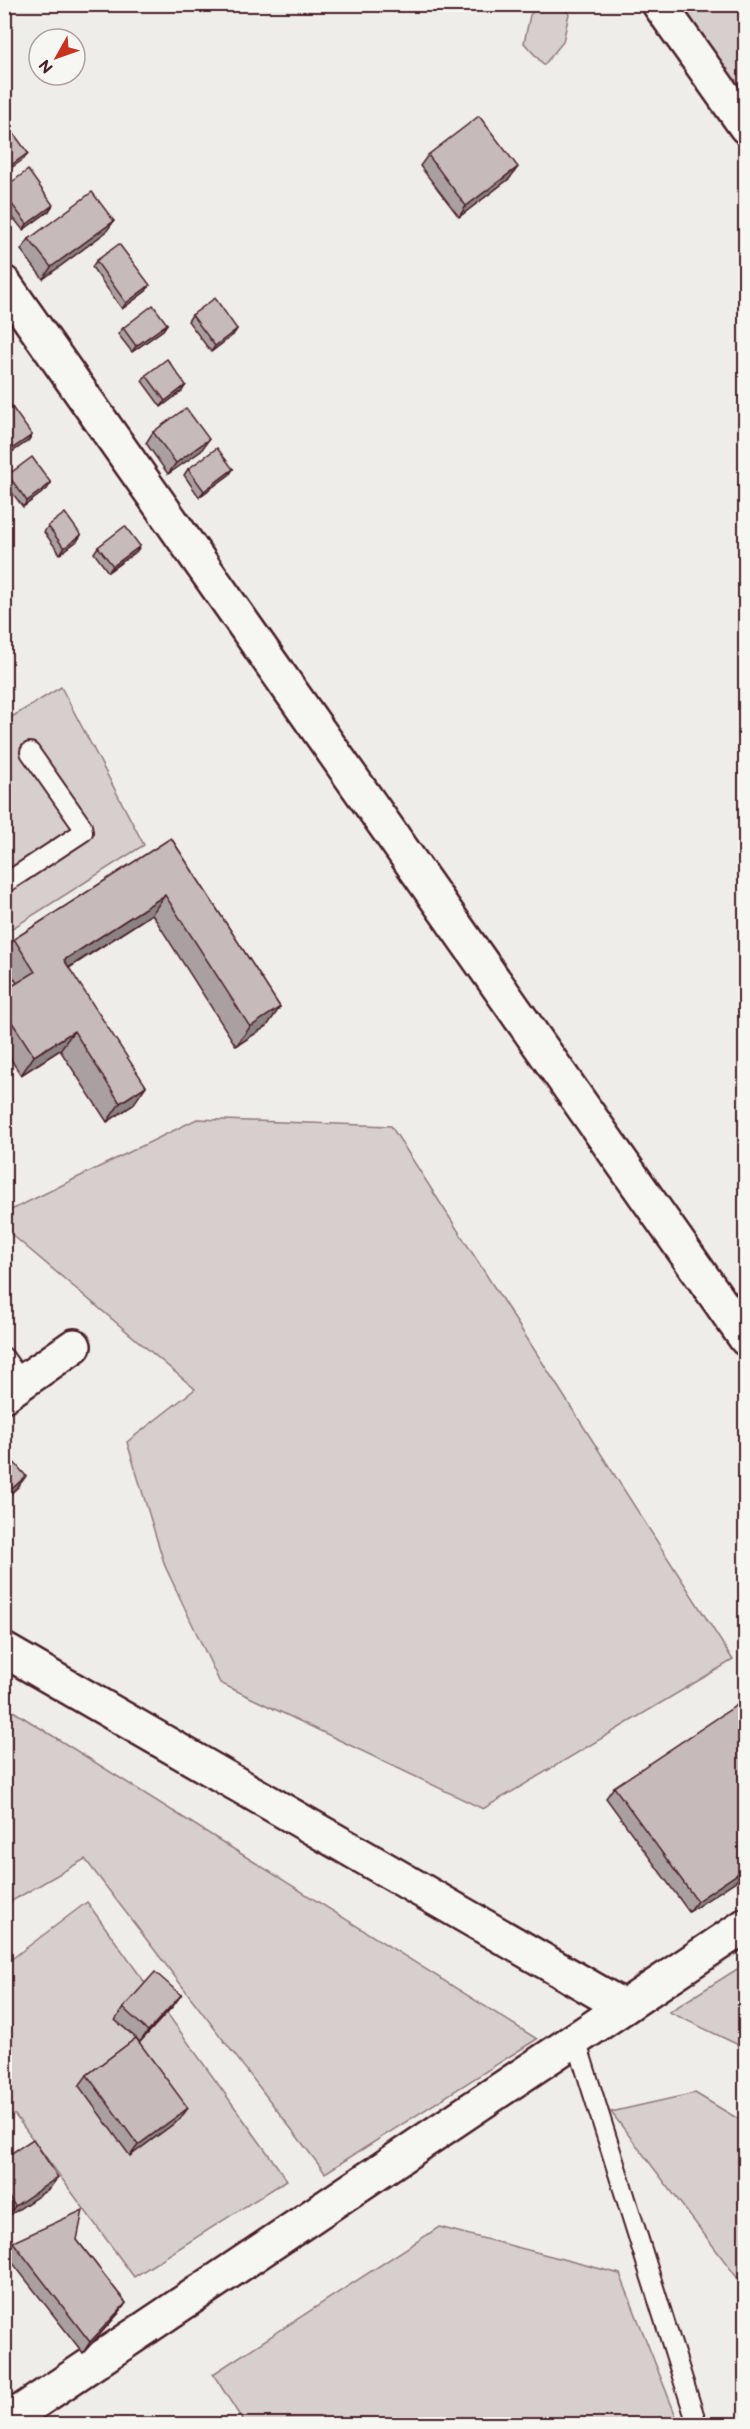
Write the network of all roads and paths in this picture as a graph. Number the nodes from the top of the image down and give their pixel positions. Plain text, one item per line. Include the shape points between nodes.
1 (659, 4) edge
2 (746, 128) edge
3 (4, 283) edge
4 (30, 752) dead end
5 (7, 877) edge
6 (746, 1339) edge
7 (74, 1346) dead end
8 (10, 1378) edge
9 (4, 1650) edge
10 (746, 1925) edge
11 (624, 2007) junction
12 (576, 2040) junction
13 (4, 2423) edge
14 (697, 2424) edge

1 - 2 street
3 - 6 street
4 - 5 lane via 83,832
7 - 8 street
9 - 11 street
10 - 11 street
11 - 12 street
12 - 13 street
12 - 14 lane

